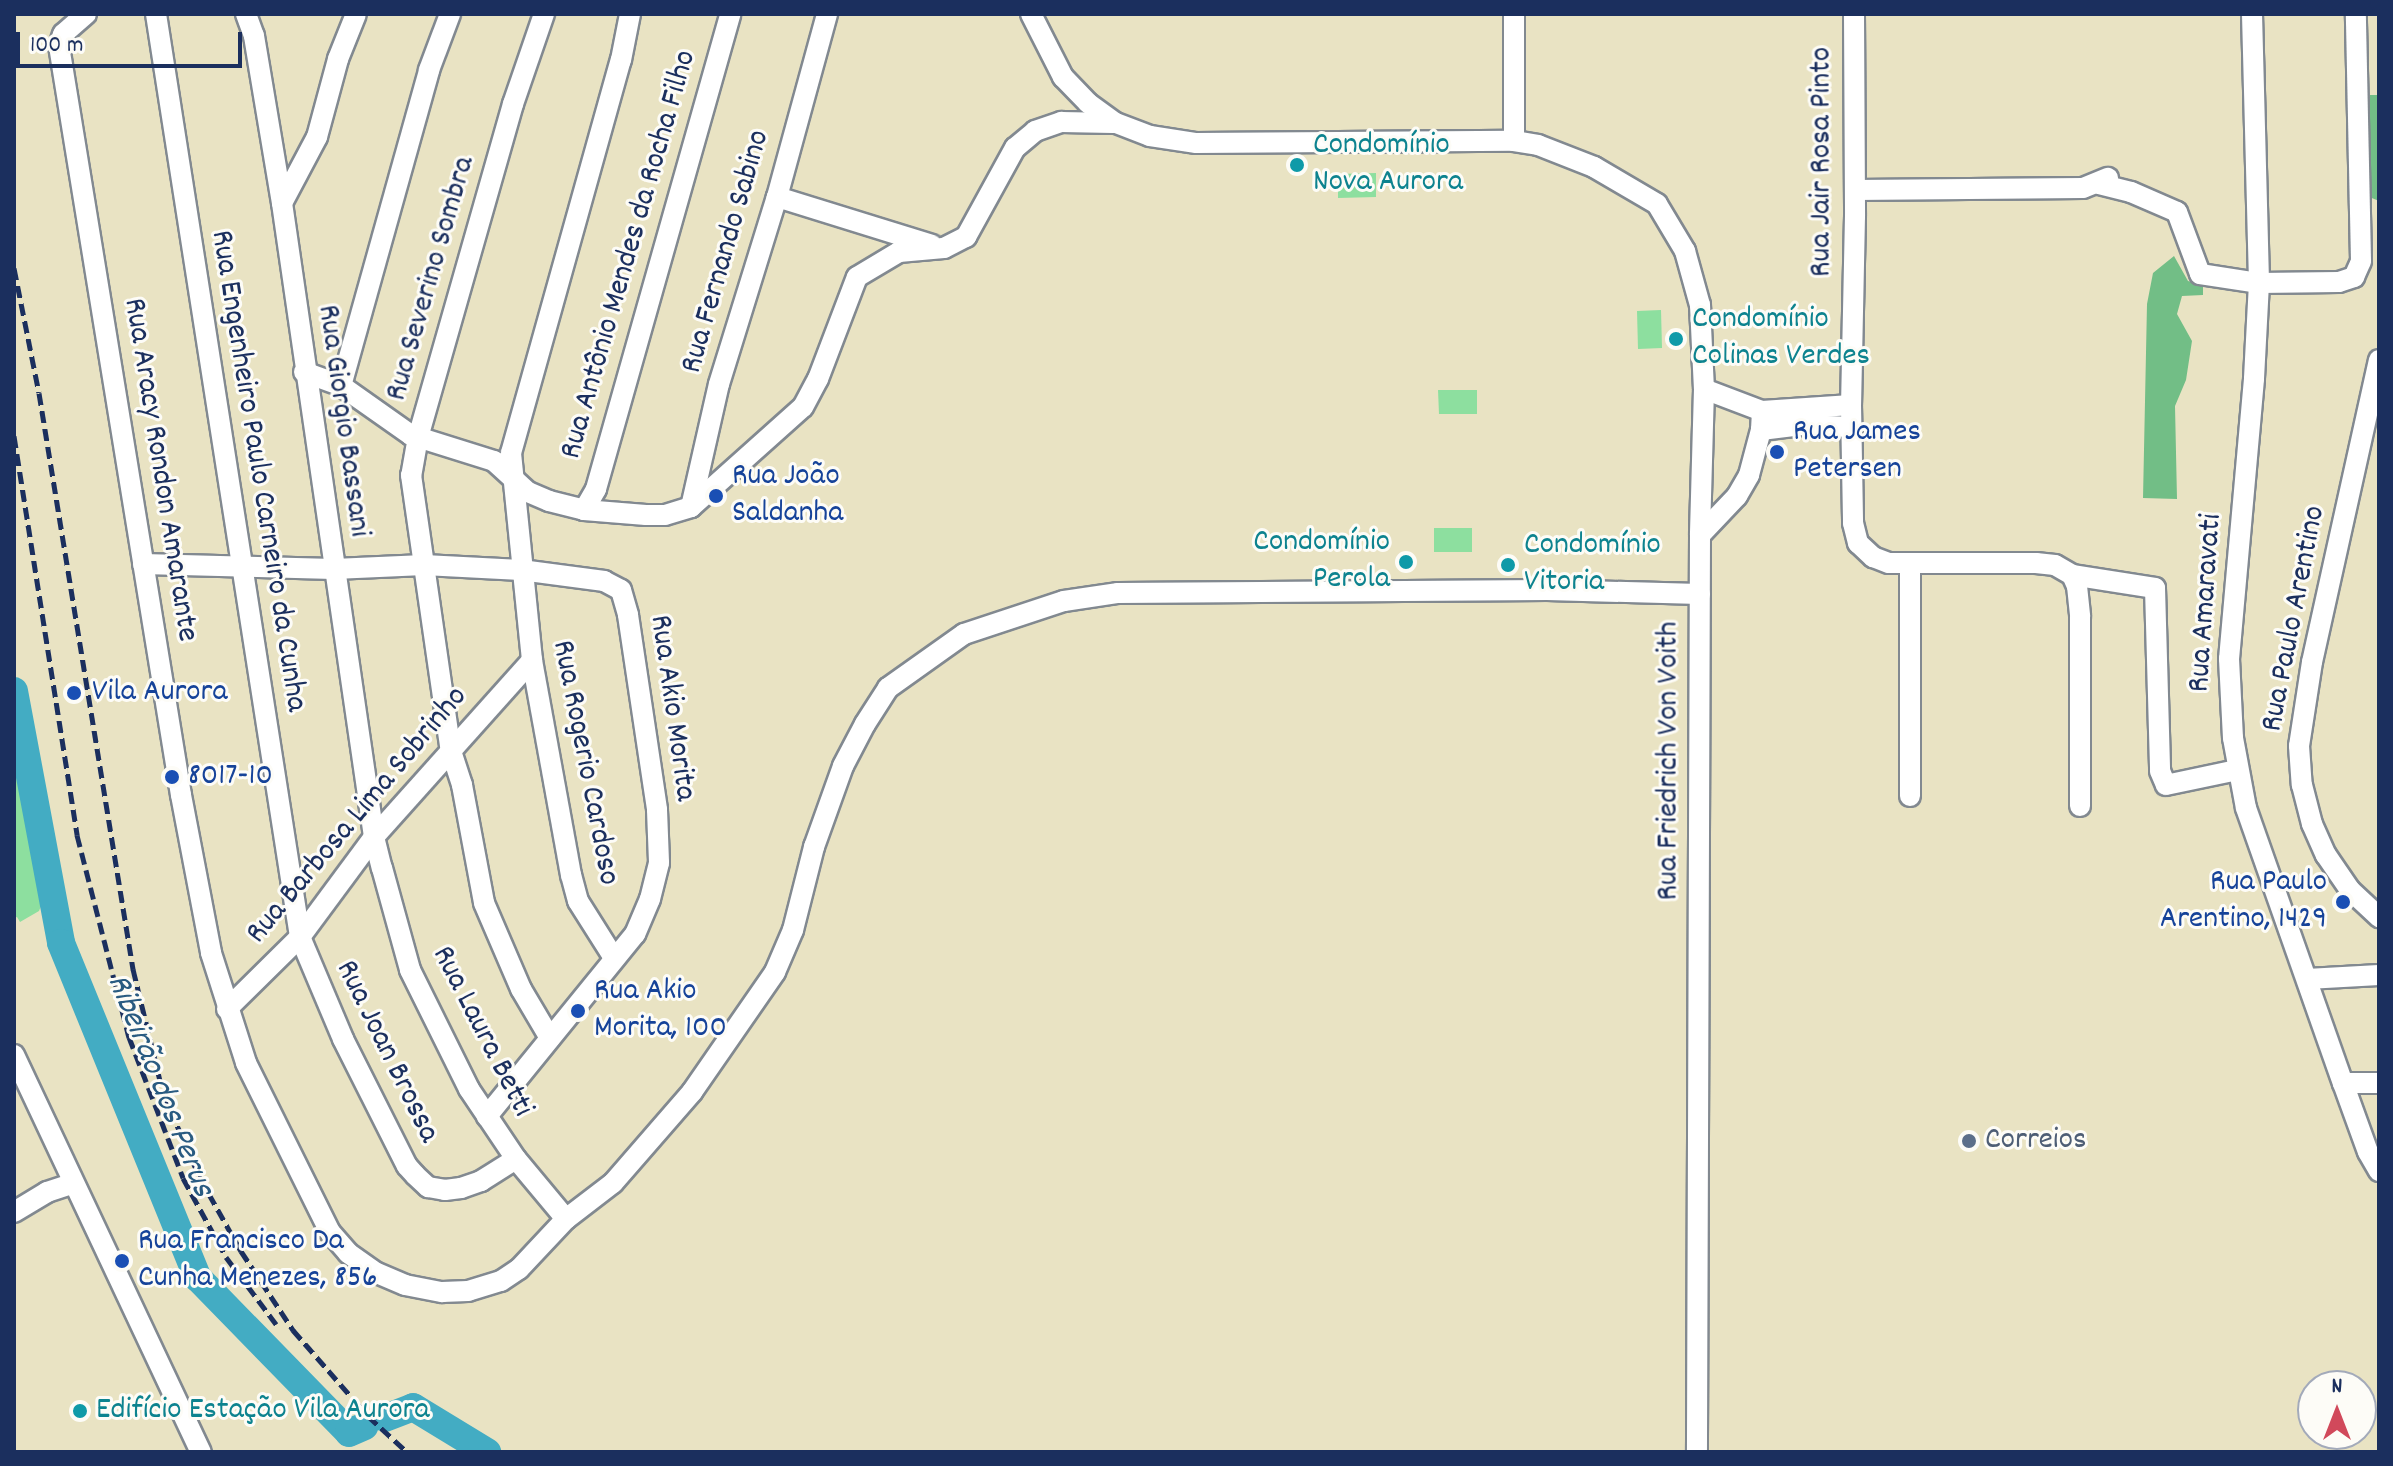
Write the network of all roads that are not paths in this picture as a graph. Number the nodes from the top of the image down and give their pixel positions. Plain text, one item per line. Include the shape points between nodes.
1 (86, 14) edge
2 (156, 14) edge
3 (246, 14) edge
4 (356, 14) edge
5 (450, 14) edge
6 (544, 14) edge
7 (630, 14) edge
8 (730, 14) edge
9 (827, 14) edge
10 (1031, 14) edge
11 (1514, 14) edge
12 (1854, 14) edge
13 (2252, 14) edge
14 (2356, 14) edge
15 (62, 24) edge
16 (1116, 123) junction
17 (1514, 141) junction
18 (1855, 190) junction
19 (777, 197) junction
20 (282, 203) junction
21 (944, 248) junction
22 (2259, 283) junction
23 (2379, 360) edge
24 (304, 372) junction
25 (341, 386) junction
26 (1704, 389) junction
27 (1851, 405) junction
28 (1762, 421) junction
29 (1851, 427) junction
30 (418, 437) junction
31 (511, 478) junction
32 (691, 507) junction
33 (584, 510) junction
34 (1700, 535) junction
35 (143, 564) junction
36 (1910, 564) junction
37 (424, 565) junction
38 (241, 568) junction
39 (334, 569) junction
40 (521, 570) junction
41 (2068, 572) junction
42 (1700, 594) junction
43 (532, 660) junction
44 (451, 751) junction
45 (2237, 770) junction
46 (1910, 796) dead end
47 (2080, 806) dead end
48 (374, 837) junction
49 (2379, 917) edge
50 (300, 937) junction
51 (614, 958) junction
52 (2379, 975) edge
53 (2307, 979) junction
54 (227, 1009) junction
55 (550, 1038) junction
56 (14, 1055) edge
57 (2343, 1083) junction
58 (2379, 1083) edge
59 (487, 1116) junction
60 (516, 1159) junction
61 (2379, 1171) edge
62 (74, 1183) junction
63 (14, 1212) edge
64 (566, 1219) junction
65 (201, 1452) edge
66 (1697, 1452) edge

1 - 15 street, Rua Aracy Rondon Amarante
2 - 38 street, Rua Engenheiro Paulo Carneiro da Cunha
3 - 20 street, Rua Giorgio Bassani
4 - 20 street via 317,137
5 - 25 street via 429,70
6 - 30 street, Rua Severino Sombra via 513,104
7 - 31 street via 515,437
8 - 33 street, Rua Antônio Mendes da Rocha Filho via 596,489
9 - 19 street, Rua Fernando Sabino
10 - 16 street, Rua Friedrich Von Voith via 1063,77
11 - 17 street
12 - 18 street, Rua Jair Rosa Pinto
13 - 22 street, Rua Amaravati
14 - 22 street via 2359,270 2339,282
15 - 35 street, Rua Aracy Rondon Amarante via 59,46
16 - 17 street, Rua Friedrich Von Voith via 1150,136 1196,143
16 - 21 street via 1061,122 1035,131 1015,148 970,233
17 - 26 street, Rua Friedrich Von Voith via 1561,152 1657,204 1695,277
18 - 22 street via 2067,189 2106,180 2177,212 2200,274
18 - 27 street, Rua Jair Rosa Pinto
19 - 21 street
19 - 32 street, Rua Fernando Sabino via 719,384
20 - 24 street, Rua Giorgio Bassani
21 - 32 street via 899,252 857,277 803,407
22 - 45 street, Rua Amaravati via 2229,659
23 - 49 street, Rua Paulo Arentino via 2312,662 2299,746 2302,785 2326,855 2350,890
24 - 25 street
24 - 39 street, Rua Giorgio Bassani
25 - 30 street
26 - 28 street
26 - 34 street, Rua Friedrich Von Voith
27 - 28 street
27 - 29 street, Rua Jair Rosa Pinto
28 - 29 street
28 - 34 street via 1749,475
29 - 36 street, Rua Jair Rosa Pinto via 1858,543 1873,557
30 - 31 street via 494,461
30 - 37 street, Rua Severino Sombra via 411,475
31 - 33 street via 528,492
31 - 40 street, Rua Rogerio Cardoso
32 - 33 street via 659,515
34 - 42 street, Rua Friedrich Von Voith
35 - 38 street, Rua Akio Morita
35 - 54 street, Rua Aracy Rondon Amarante via 181,795
36 - 41 street, Rua Jair Rosa Pinto via 2036,563
36 - 46 street
37 - 39 street, Rua Akio Morita
37 - 40 street, Rua Akio Morita
37 - 44 street, Rua Severino Sombra
38 - 39 street, Rua Akio Morita
38 - 50 street, Rua Engenheiro Paulo Carneiro da Cunha
39 - 48 street, Rua Giorgio Bassani
40 - 43 street, Rua Rogerio Cardoso
40 - 51 street, Rua Akio Morita via 616,586 628,615 657,810 659,863 635,934
41 - 45 street, Rua Jair Rosa Pinto via 2155,588 2160,771 2166,785
41 - 47 street via 2077,586 2080,617
42 - 64 street, Rua Aracy Rondon Amarante via 1118,593 1064,601 964,634 888,688 865,724 833,793 781,958 742,1023 692,1092 613,1183
42 - 66 street, Rua Friedrich Von Voith
43 - 44 street, Rua Barbosa Lima Sobrinho
43 - 51 street, Rua Rogerio Cardoso via 575,888
44 - 48 street, Rua Barbosa Lima Sobrinho
44 - 55 street, Rua Severino Sombra via 484,903 515,976
45 - 53 street, Rua Amaravati
48 - 50 street, Rua Barbosa Lima Sobrinho
48 - 59 street, Rua Laura Betti via 410,970
50 - 54 street, Rua Barbosa Lima Sobrinho
50 - 60 street, Rua Joan Brossa via 343,1039 415,1175 428,1187 461,1188
51 - 55 street, Rua Akio Morita
52 - 53 street
53 - 57 street, Rua Amaravati
54 - 64 street, Rua Aracy Rondon Amarante via 246,1063 330,1232 377,1273 430,1290 468,1291 519,1269
55 - 59 street, Rua Akio Morita
56 - 62 street
57 - 58 street
57 - 61 street, Rua Amaravati
59 - 60 street, Rua Laura Betti
60 - 64 street
62 - 63 street
62 - 65 street

